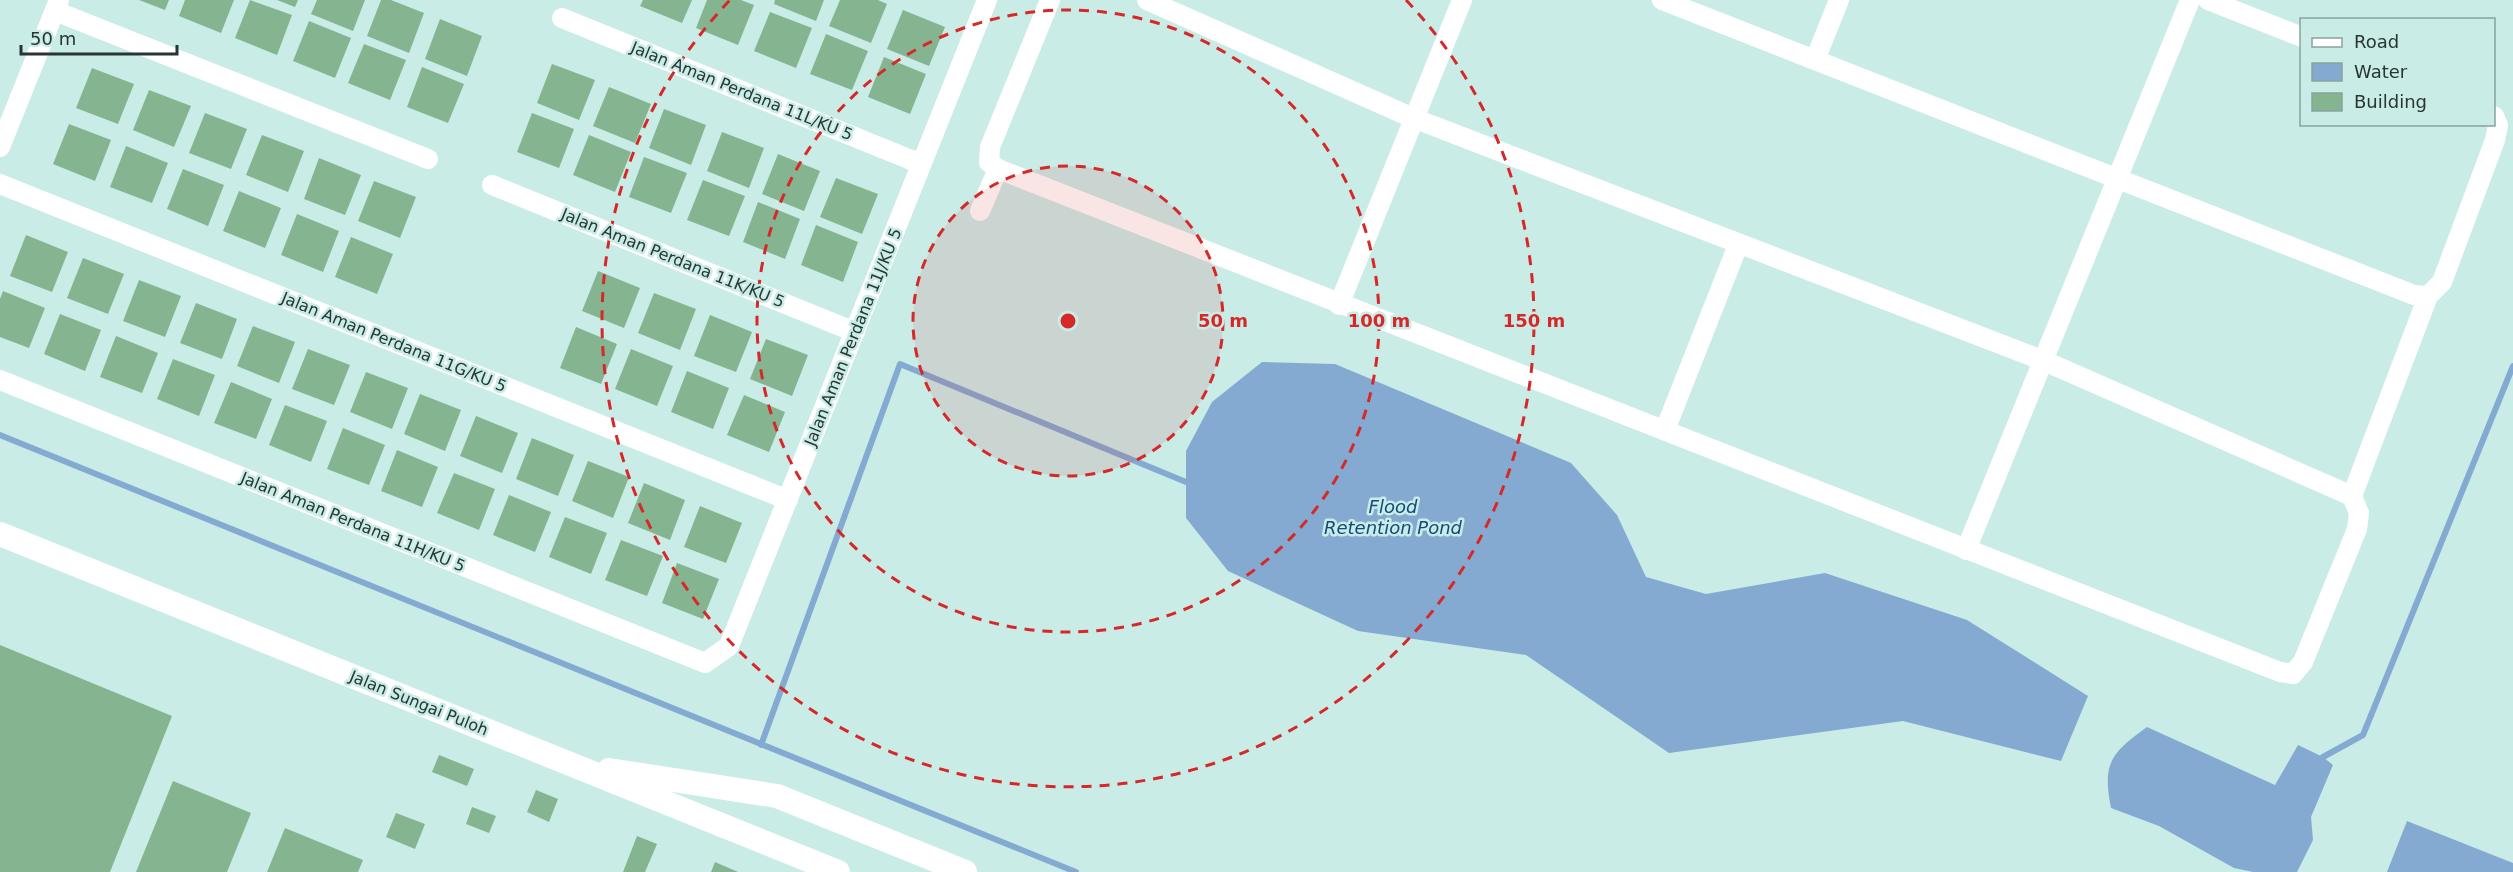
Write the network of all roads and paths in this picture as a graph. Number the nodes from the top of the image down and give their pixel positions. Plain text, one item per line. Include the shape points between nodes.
1 (987, 0) edge
2 (1050, 0) edge
3 (1147, 0) edge
4 (1462, 0) edge
5 (1662, 0) edge
6 (1839, 0) edge
7 (2190, 0) edge
8 (2208, 0) edge
9 (57, 5) edge
10 (562, 18) dead end
11 (2300, 37) edge
12 (1815, 60) junction
13 (1413, 118) junction
14 (2495, 120) edge
15 (0, 147) edge
16 (428, 159) dead end
17 (921, 165) junction
18 (998, 169) junction
19 (2118, 179) junction
20 (0, 184) edge
21 (492, 185) dead end
22 (980, 211) dead end
23 (1738, 245) junction
24 (2428, 296) junction
25 (1339, 305) junction
26 (855, 332) junction
27 (2042, 360) junction
28 (0, 380) edge
29 (1665, 430) junction
30 (2352, 496) junction
31 (788, 500) junction
32 (0, 534) edge
33 (1966, 550) junction
34 (705, 663) joint
35 (568, 763) junction
36 (838, 872) edge
37 (965, 872) edge

1 - 17 street, Jalan Aman Perdana 11J/KU 5
2 - 18 street via 990,147 989,162
3 - 13 street
4 - 13 street
5 - 12 street
6 - 12 street
7 - 19 street
8 - 11 street
9 - 15 street
9 - 16 street
10 - 17 street, Jalan Aman Perdana 11L/KU 5
12 - 19 street
13 - 23 street
13 - 25 street
14 - 24 street via 2495,140 2442,282
17 - 26 street, Jalan Aman Perdana 11J/KU 5
18 - 22 street
18 - 25 street
19 - 24 street via 2414,295
19 - 27 street
20 - 31 street, Jalan Aman Perdana 11G/KU 5
21 - 26 street, Jalan Aman Perdana 11K/KU 5
23 - 27 street
23 - 29 street
24 - 30 street
25 - 29 street
26 - 31 street, Jalan Aman Perdana 11J/KU 5
27 - 30 street
27 - 33 street
28 - 34 street, Jalan Aman Perdana 11H/KU 5
29 - 33 street
30 - 33 street via 2359,513 2356,529 2303,662 2293,674
31 - 34 street, Jalan Aman Perdana 11J/KU 5 via 729,646
32 - 35 street, Jalan Sungai Puloh
35 - 36 street, Jalan Sungai Puloh
35 - 37 street via 777,796

